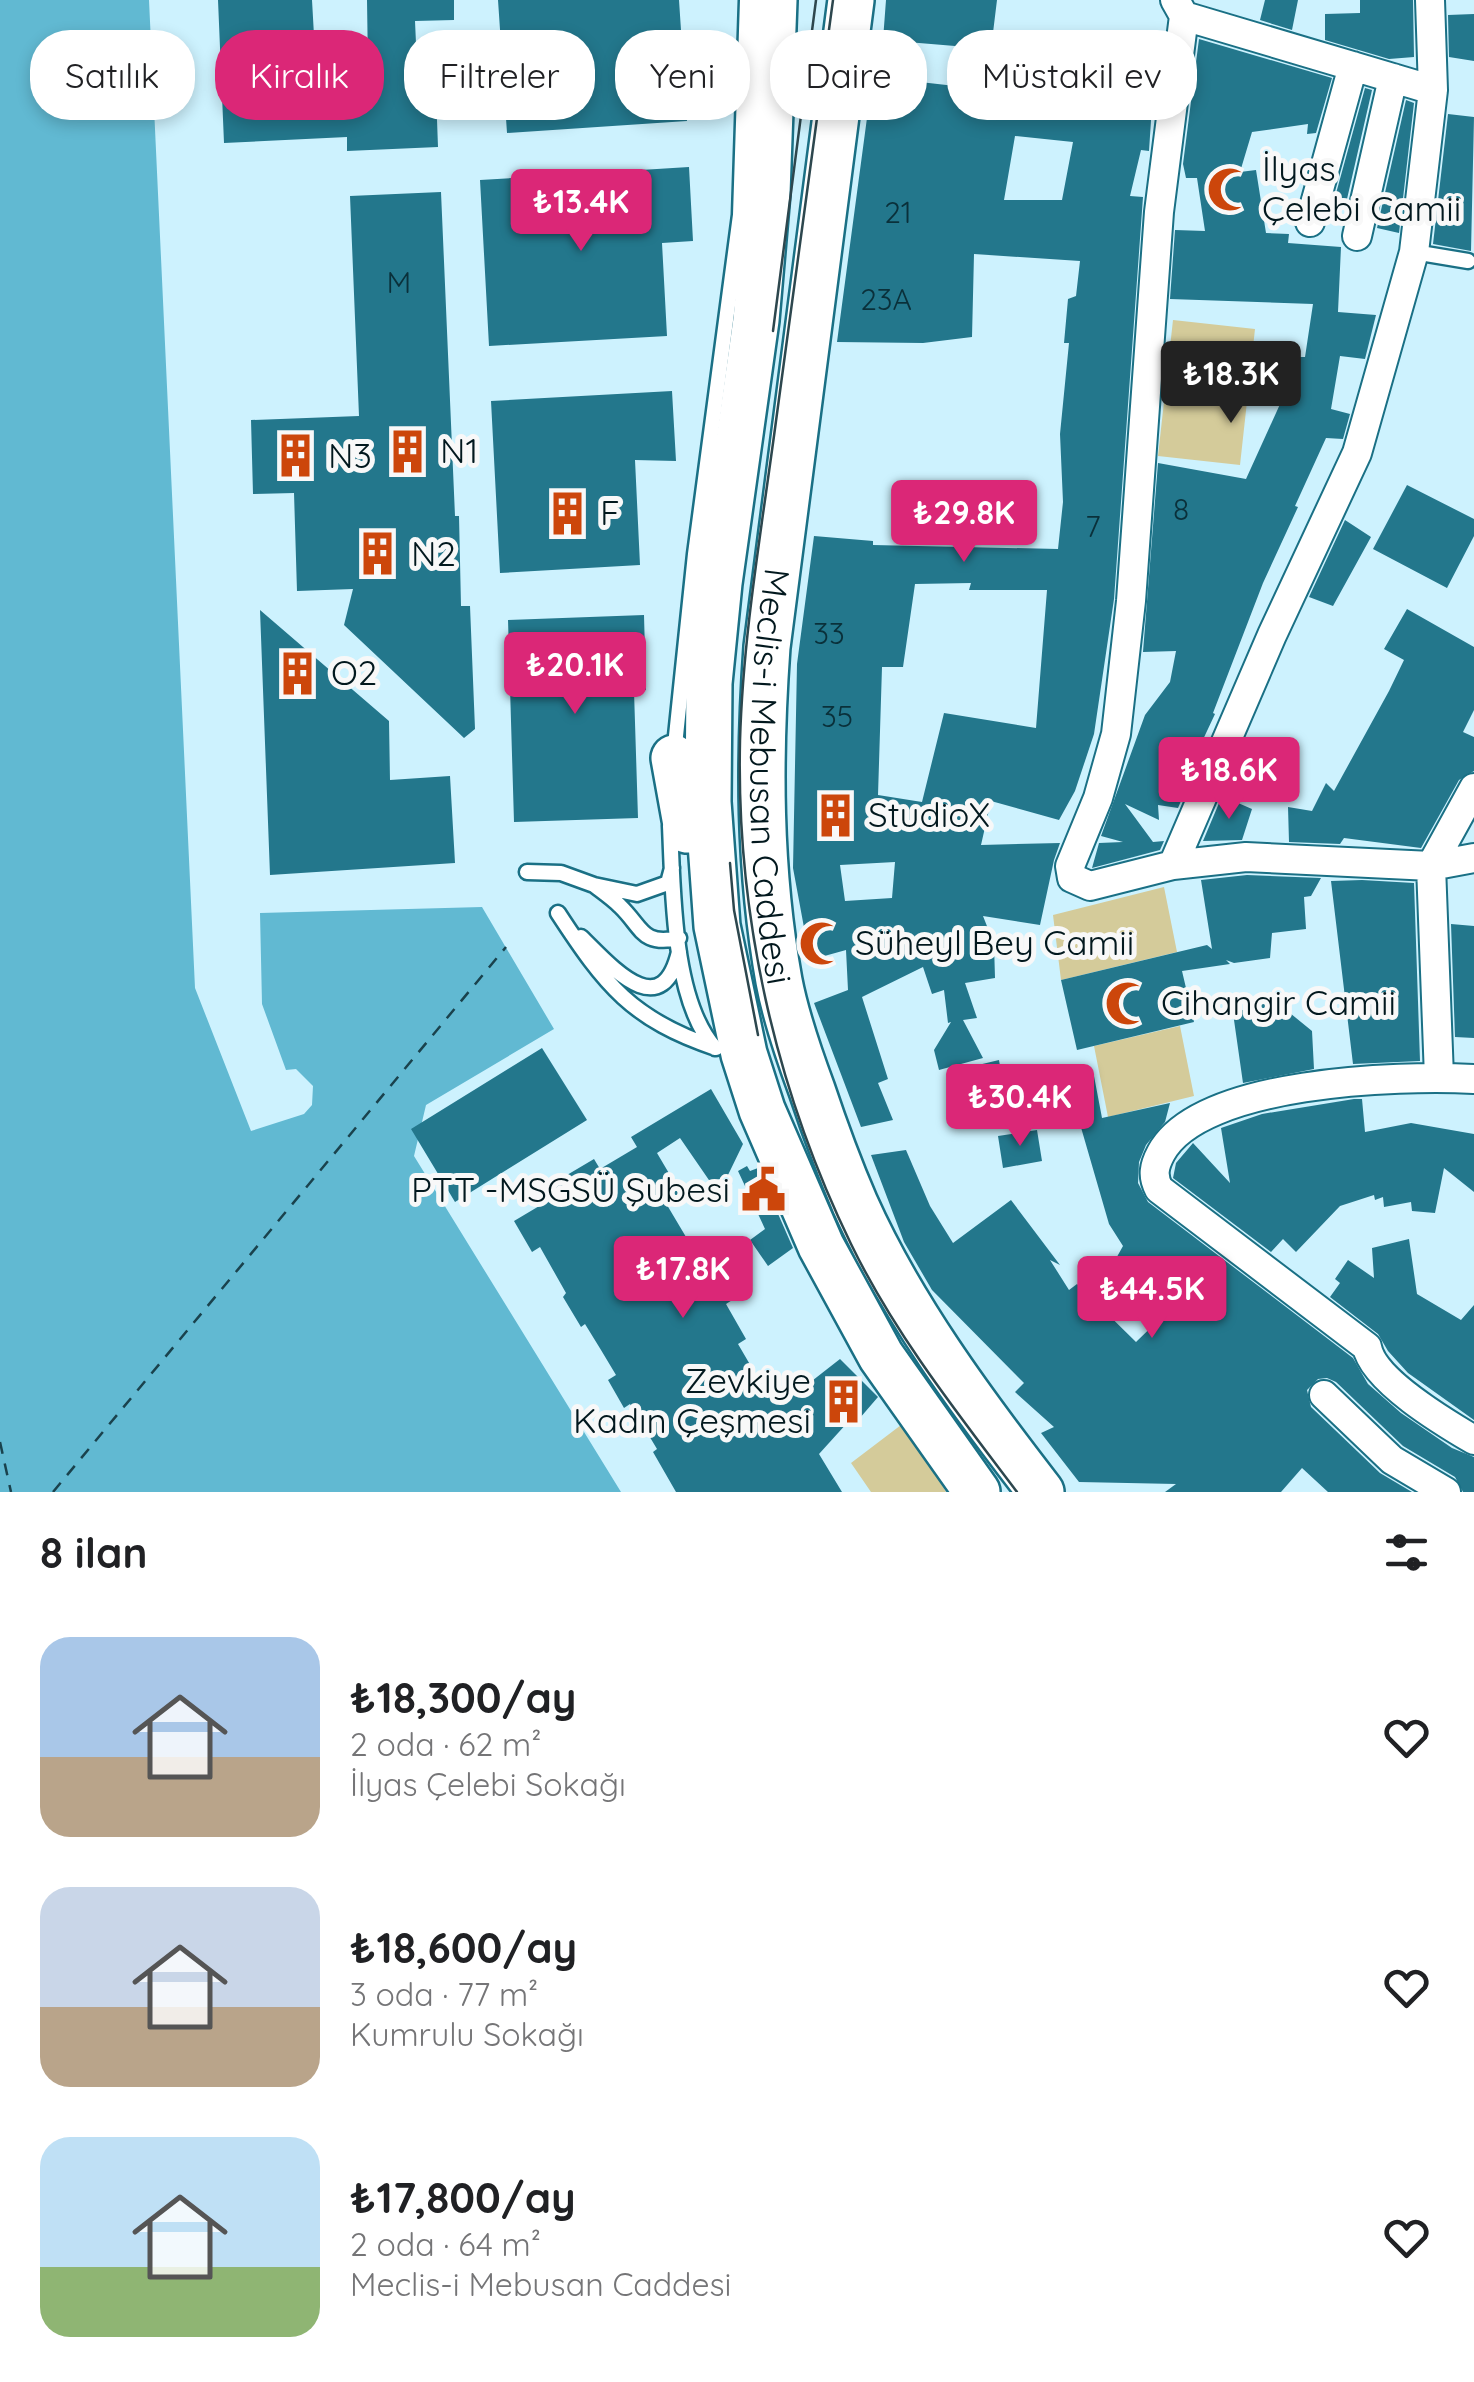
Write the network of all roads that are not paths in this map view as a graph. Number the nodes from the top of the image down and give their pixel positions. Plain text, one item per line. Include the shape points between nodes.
1 (747, 0) edge
2 (774, 0) edge
3 (851, 0) edge
4 (1430, 0) edge
5 (1179, 8) edge
6 (1352, 66) junction
7 (1393, 78) junction
8 (1433, 90) junction
9 (1310, 222) dead end
10 (1357, 236) dead end
11 (1414, 252) junction
12 (1468, 261) dead end
13 (674, 758) junction
14 (1474, 788) edge
15 (1474, 858) edge
16 (672, 863) junction
17 (1174, 866) junction
18 (1431, 866) junction
19 (526, 872) dead end
20 (594, 884) junction
21 (692, 933) junction
22 (731, 1053) junction
23 (1439, 1077) junction
24 (1474, 1079) edge
25 (1324, 1396) dead end
26 (1474, 1440) edge
27 (976, 1492) edge
28 (1040, 1492) edge
29 (1446, 1492) edge

1 - 13 lane via 740,216
2 - 21 main road, Meclis-i Mebusan Caddesi via 756,320 719,583 708,802
3 - 28 main road, Meclis-i Mebusan Caddesi via 767,647 761,809 773,936 801,1059 856,1206 924,1327
4 - 8 street
5 - 6 street
5 - 17 street via 1116,734 1070,866 1072,878 1090,886
6 - 7 street
6 - 9 street
7 - 8 street
7 - 10 street
8 - 11 street
11 - 12 lane
11 - 17 street via 1358,453
13 - 16 lane
13 - 21 main road via 702,893
14 - 18 street
15 - 18 street
16 - 20 lane via 668,882 657,889 637,894
16 - 21 lane
17 - 18 street via 1246,857
18 - 23 street
19 - 20 lane via 561,872
20 - 21 lane via 647,937 665,941
21 - 22 main road, Meclis-i Mebusan Caddesi via 728,991
21 - 22 lane via 668,980 648,988 619,974 558,913 622,998 657,1024
22 - 27 main road, Meclis-i Mebusan Caddesi via 856,1315
23 - 24 street
23 - 26 street via 1301,1086 1212,1111 1170,1137 1153,1178 1158,1190 1367,1348 1394,1384
25 - 29 street via 1392,1460

